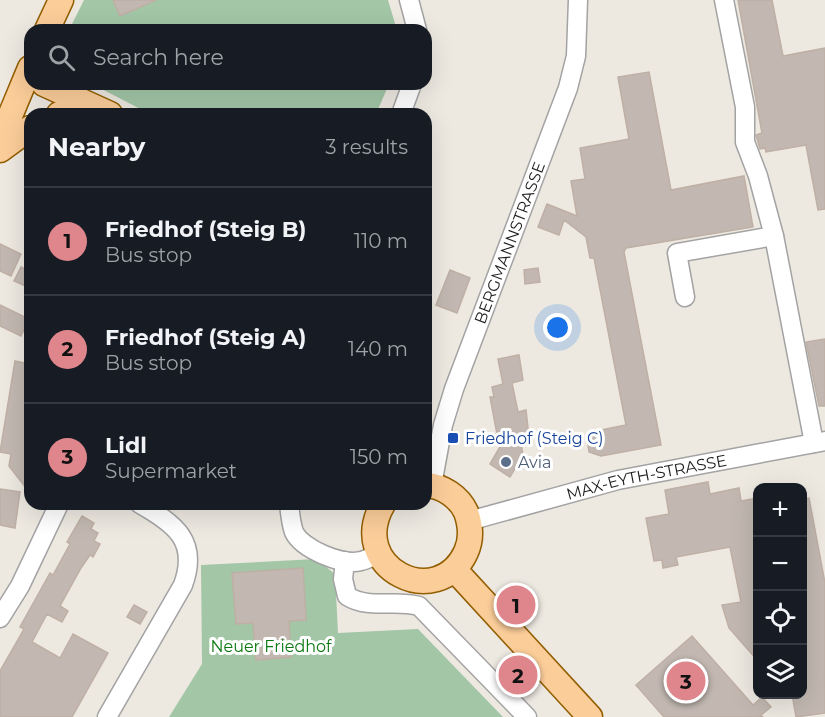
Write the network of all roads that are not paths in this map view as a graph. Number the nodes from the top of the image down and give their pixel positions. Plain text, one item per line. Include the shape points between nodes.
1 (61, 0) edge
2 (409, 0) edge
3 (578, 0) edge
4 (724, 0) edge
5 (50, 24) edge
6 (415, 24) edge
7 (26, 90) edge
8 (61, 90) edge
9 (410, 90) edge
10 (98, 108) edge
11 (403, 108) edge
12 (24, 130) edge
13 (1, 138) edge
14 (774, 236) junction
15 (685, 297) dead end
16 (819, 442) edge
17 (432, 472) edge
18 (432, 486) edge
19 (56, 510) edge
20 (150, 510) edge
21 (290, 510) edge
22 (381, 510) edge
23 (469, 521) junction
24 (378, 554) junction
25 (345, 561) junction
26 (454, 569) junction
27 (0, 618) edge
28 (107, 717) edge
29 (527, 717) edge
30 (590, 717) edge

1 - 5 main road
2 - 6 street
3 - 17 street, BERGMANNSTRASSE via 576,56 568,88 454,389
4 - 14 street via 745,107 746,142
7 - 13 main road
8 - 10 main road
9 - 11 street
12 - 13 main road
14 - 15 street via 677,253
14 - 16 street
16 - 23 street, MAX-EYTH-STRASSE via 618,480
18 - 23 main road via 455,497
19 - 27 street
20 - 28 street via 181,534 189,555 189,570
21 - 25 street via 294,531 301,542
22 - 24 main road via 374,532
23 - 26 main road via 469,546
24 - 25 street via 360,562
24 - 26 main road via 398,574 412,580 426,581
25 - 29 street via 343,579 347,596 358,603 403,601 419,606
26 - 30 main road

